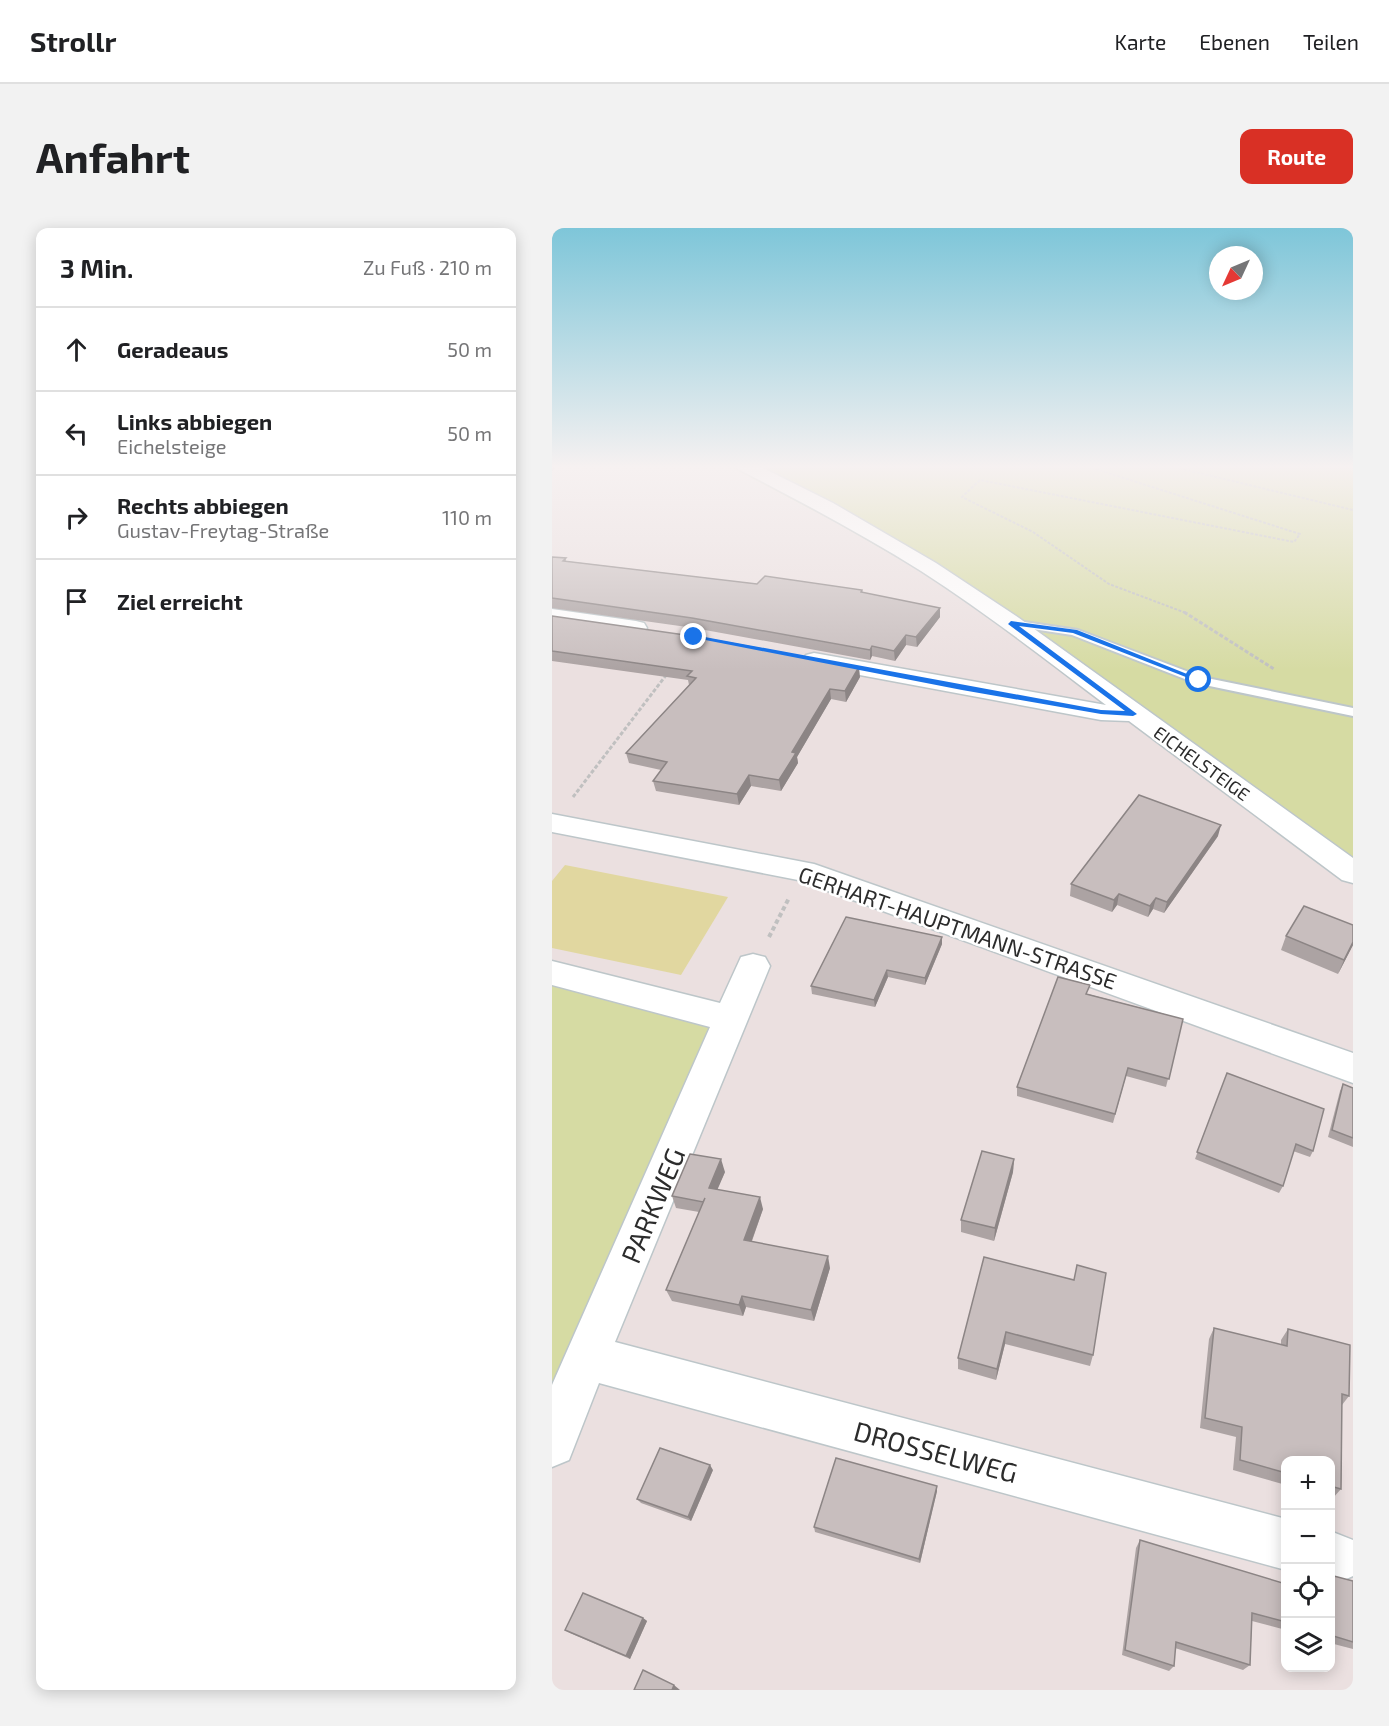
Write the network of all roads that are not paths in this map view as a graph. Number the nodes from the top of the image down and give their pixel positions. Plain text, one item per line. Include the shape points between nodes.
1 (871, 533) edge
2 (552, 616) edge
3 (1011, 623) junction
4 (658, 632) edge
5 (787, 655) edge
6 (1353, 712) edge
7 (1133, 714) junction
8 (552, 824) edge
9 (1353, 873) edge
10 (753, 966) road end
11 (552, 973) edge
12 (732, 1019) junction
13 (1353, 1068) edge
14 (586, 1358) junction
15 (552, 1443) edge
16 (1281, 1544) edge

1 - 3 street, EICHELSTEIGE
2 - 4 street
3 - 6 lane via 1074,632 1199,680
3 - 7 street, EICHELSTEIGE
5 - 7 street via 1089,710
7 - 9 street, EICHELSTEIGE
8 - 13 street, GERHART-HAUPTMANN-STRASSE via 803,871
10 - 12 street, PARKWEG
11 - 12 street
12 - 14 street, PARKWEG
14 - 15 street, PARKWEG
14 - 16 street, DROSSELWEG

